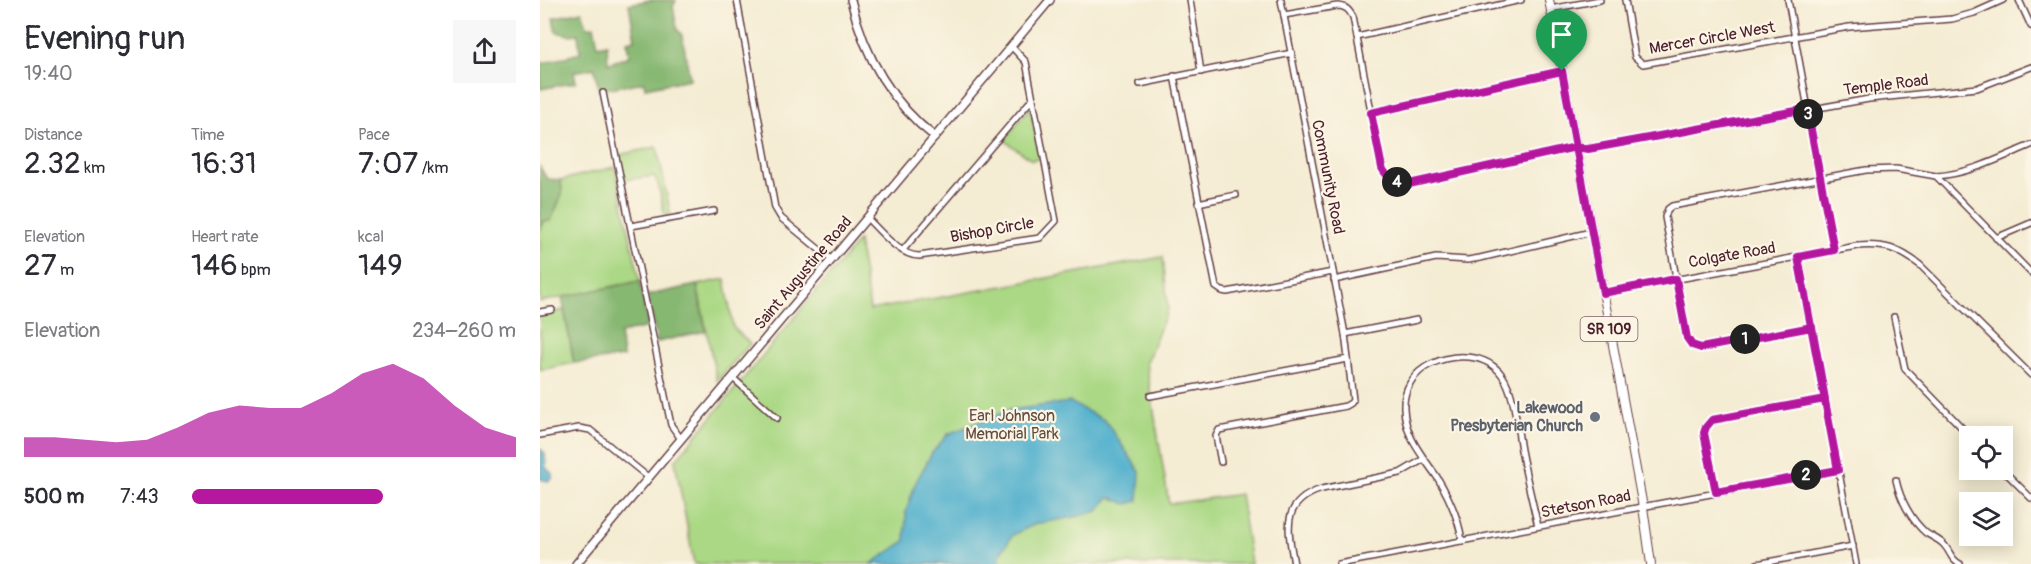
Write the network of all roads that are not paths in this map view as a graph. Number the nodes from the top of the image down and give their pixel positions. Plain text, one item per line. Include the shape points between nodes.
1 (736, 0) edge
2 (851, 0) edge
3 (1050, 0) edge
4 (1190, 0) edge
5 (1281, 0) edge
6 (1521, 0) edge
7 (1600, 0) edge
8 (1624, 0) edge
9 (1788, 0) edge
10 (2003, 0) edge
11 (2019, 0) edge
12 (1549, 4) edge
13 (1284, 15) junction
14 (2031, 26) edge
15 (1795, 36) junction
16 (1357, 37) junction
17 (1011, 46) junction
18 (1292, 53) junction
19 (2031, 67) edge
20 (1562, 71) junction
21 (1201, 72) junction
22 (1174, 76) junction
23 (1140, 84) dead end
24 (603, 93) dead end
25 (1033, 98) junction
26 (1807, 109) junction
27 (1371, 113) junction
28 (935, 137) junction
29 (2031, 145) edge
30 (1576, 147) junction
31 (1935, 176) junction
32 (1821, 179) junction
33 (1236, 195) dead end
34 (1198, 203) junction
35 (714, 211) dead end
36 (867, 218) junction
37 (2031, 223) edge
38 (631, 226) junction
39 (1592, 232) junction
40 (1996, 238) junction
41 (903, 250) junction
42 (1834, 250) junction
43 (1798, 257) junction
44 (832, 260) junction
45 (1333, 272) junction
46 (2031, 273) edge
47 (1676, 279) junction
48 (1334, 280) junction
49 (1603, 293) junction
50 (552, 310) dead end
51 (540, 312) edge
52 (1894, 317) dead end
53 (1417, 320) dead end
54 (1812, 327) junction
55 (1345, 334) junction
56 (1348, 359) junction
57 (2031, 375) edge
58 (733, 378) junction
59 (1150, 396) dead end
60 (1825, 399) junction
61 (777, 418) dead end
62 (1960, 426) edge
63 (540, 435) edge
64 (681, 439) junction
65 (1424, 459) junction
66 (1221, 462) dead end
67 (1838, 470) junction
68 (648, 477) junction
69 (2013, 479) edge
70 (1896, 480) dead end
71 (1716, 492) junction
72 (2031, 498) edge
73 (1643, 507) junction
74 (1538, 526) junction
75 (1462, 541) junction
76 (1853, 546) junction
77 (1381, 556) junction
78 (1779, 562) edge
79 (576, 564) edge
80 (1294, 564) edge
81 (1339, 564) edge
82 (1381, 564) edge
83 (1651, 564) edge
84 (1757, 564) edge
85 (1856, 564) edge
86 (1960, 564) edge

1 - 44 street via 775,208
2 - 28 main road via 860,33 878,73 904,109
3 - 17 main road, Saint Augustine Road
4 - 21 street
5 - 13 street, Community Road
6 - 16 street
7 - 12 street
8 - 15 street, Mercer Circle West via 1637,60 1643,64
9 - 15 street
10 - 15 street, Mercer Circle West via 1952,19 1849,27
11 - 14 street
12 - 20 main road, SR 109
13 - 16 street via 1342,6 1350,11
13 - 18 street, Community Road
15 - 26 street
16 - 27 street
17 - 25 street, Bishop Circle via 1026,62
17 - 28 main road, Saint Augustine Road
18 - 21 street
18 - 45 street, Community Road
19 - 26 street, Temple Road via 1977,88
20 - 27 street
20 - 30 main road, SR 109
21 - 22 street
22 - 23 street
22 - 34 street
24 - 38 street
25 - 41 street
25 - 41 street, Bishop Circle via 1056,221 1040,238 919,256
26 - 30 street, Temple Road via 1588,149
26 - 32 street
27 - 30 street, Temple Road via 1382,168 1389,178 1401,184
28 - 36 main road, Saint Augustine Road
29 - 31 street via 1971,170
30 - 39 main road, SR 109
31 - 32 street via 1874,169
31 - 40 street
32 - 42 street
32 - 47 street via 1672,206 1665,217
33 - 34 street
34 - 45 street via 1214,282 1222,291
35 - 38 street
36 - 41 street
36 - 44 main road, Saint Augustine Road
37 - 40 street
38 - 64 street via 671,425
39 - 48 street via 1480,258 1436,258
39 - 49 main road, SR 109
40 - 46 street
42 - 43 street, Colgate Road
42 - 57 street, Colgate Road via 1873,245 1904,254 1920,265
43 - 47 street, Colgate Road
43 - 54 street
44 - 58 main road, Saint Augustine Road
45 - 48 street, Community Road
47 - 49 street, Colgate Road
47 - 54 street via 1687,338 1692,345 1701,348
48 - 55 street, Community Road
49 - 73 main road, SR 109
50 - 51 street
52 - 62 street via 1905,369
53 - 55 street
54 - 60 street
55 - 56 street, Community Road
56 - 59 street
56 - 66 street, Community Road via 1351,403 1222,428 1216,433
58 - 61 street
58 - 64 main road, Saint Augustine Road
60 - 67 street
60 - 71 street via 1709,422 1704,433
63 - 68 street via 576,428 590,430
64 - 68 main road, Saint Augustine Road
65 - 74 street via 1407,428 1404,408 1408,387 1418,373 1438,361 1468,357 1490,364 1508,385
65 - 75 street via 1451,502
65 - 80 street via 1400,473 1322,489 1302,498 1290,513 1288,524
67 - 71 street, Stetson Road
67 - 76 street
68 - 79 main road, Saint Augustine Road
69 - 72 street
70 - 86 street via 1915,522
71 - 73 street, Stetson Road
73 - 74 street, Stetson Road
73 - 83 main road, SR 109
74 - 75 street, Stetson Road
75 - 77 street, Stetson Road
76 - 78 street
76 - 85 street
77 - 81 street, Stetson Road
77 - 82 street
78 - 84 street

